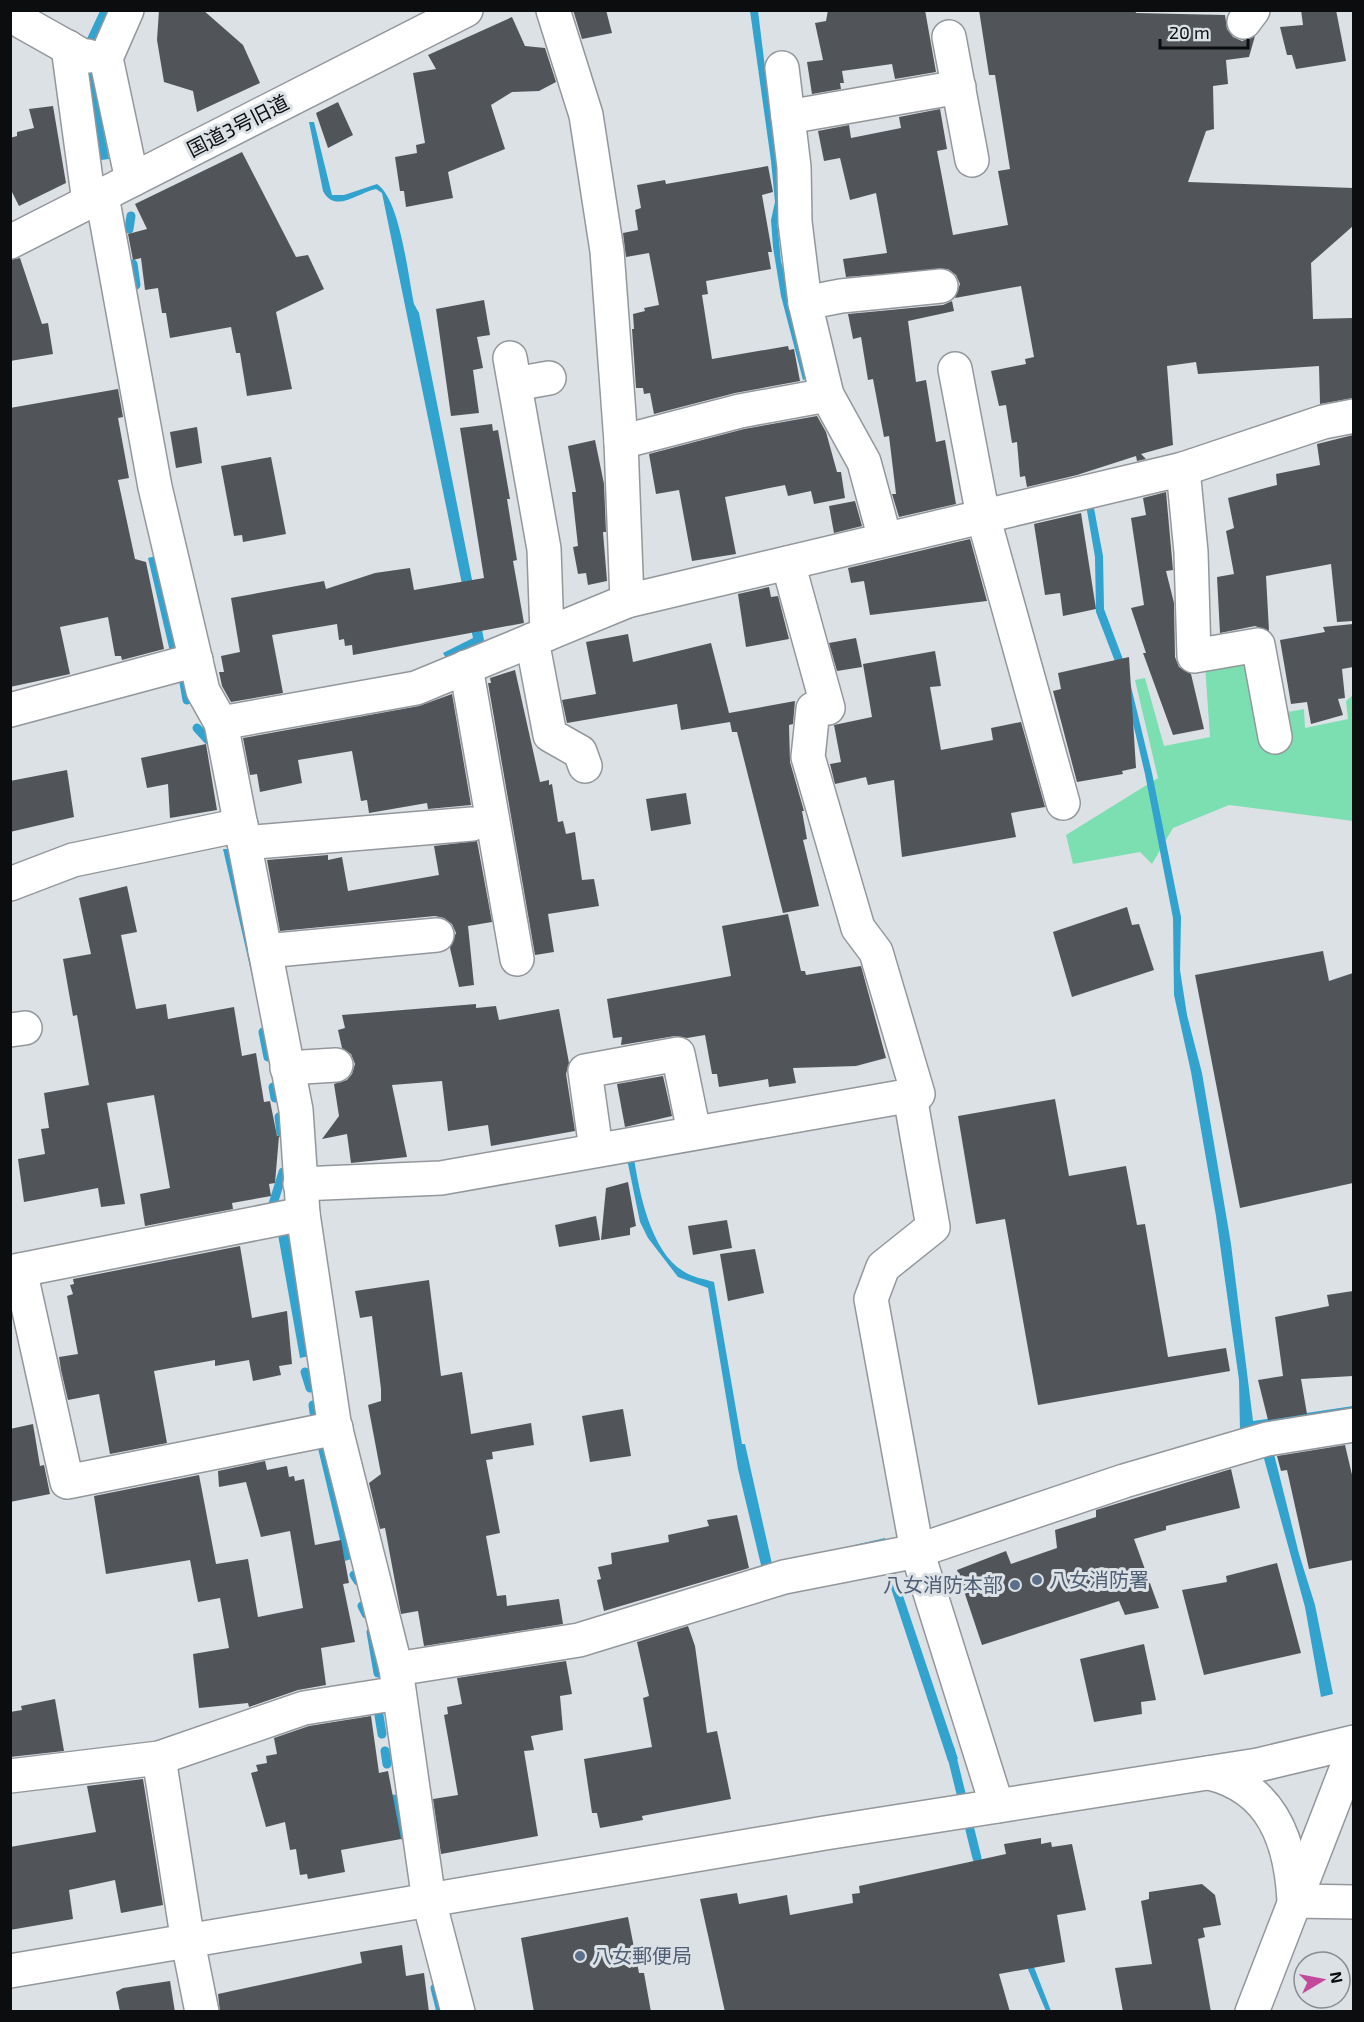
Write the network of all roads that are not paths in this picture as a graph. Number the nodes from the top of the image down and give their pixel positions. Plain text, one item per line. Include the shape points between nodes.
1 (127, 10) edge
2 (466, 10) edge
3 (553, 10) edge
4 (10, 15) edge
5 (949, 37) dead end
6 (68, 47) junction
7 (106, 58) junction
8 (782, 68) dead end
9 (959, 87) junction
10 (788, 117) junction
11 (972, 160) dead end
12 (132, 180) junction
13 (95, 199) junction
14 (10, 242) edge
15 (941, 286) dead end
16 (805, 303) junction
17 (955, 369) dead end
18 (549, 378) dead end
19 (827, 395) junction
20 (1353, 416) edge
21 (621, 442) junction
22 (1192, 466) junction
23 (983, 516) junction
24 (885, 540) junction
25 (1210, 555) dead end
26 (788, 563) junction
27 (627, 601) junction
28 (539, 637) junction
29 (196, 660) junction
30 (466, 667) junction
31 (10, 710) edge
32 (221, 723) junction
33 (1275, 737) dead end
34 (585, 766) dead end
35 (1063, 803) dead end
36 (471, 824) dead end
37 (243, 834) junction
38 (10, 884) edge
39 (437, 935) dead end
40 (265, 951) junction
41 (517, 959) dead end
42 (336, 1065) dead end
43 (287, 1068) junction
44 (910, 1096) junction
45 (694, 1132) junction
46 (597, 1149) junction
47 (302, 1199) junction
48 (15, 1271) edge
49 (1353, 1425) edge
50 (336, 1428) junction
51 (917, 1551) junction
52 (397, 1681) junction
53 (1353, 1742) edge
54 (1353, 1749) edge
55 (159, 1758) junction
56 (1208, 1772) junction
57 (10, 1776) edge
58 (997, 1806) junction
59 (1294, 1901) junction
60 (429, 1902) junction
61 (1353, 1902) edge
62 (188, 1942) junction
63 (10, 1971) edge
64 (202, 2012) edge
65 (458, 2012) edge
66 (1252, 2012) edge

1 - 7 main road
2 - 12 main road, 国道3号旧道
3 - 21 main road via 586,115 607,251
4 - 6 main road
5 - 9 main road
6 - 7 main road via 81,55
6 - 13 main road
7 - 12 main road
8 - 10 main road
9 - 10 main road
9 - 11 main road
10 - 16 main road
12 - 13 main road, 国道3号旧道
13 - 14 main road, 国道3号旧道
13 - 29 main road via 155,487
15 - 16 main road
16 - 19 main road
17 - 23 main road
18 - 28 main road via 512,371 544,549
19 - 21 main road via 740,411
19 - 24 main road via 864,462
20 - 22 main road via 1323,422
21 - 27 main road
22 - 23 main road
22 - 25 main road
22 - 33 main road via 1194,656 1258,645
23 - 24 main road
23 - 35 main road
24 - 26 main road
26 - 27 main road
26 - 44 main road via 828,708 813,709 808,757 858,928 876,952 918,1094
27 - 28 main road
28 - 30 main road
28 - 34 main road via 550,735 580,752
29 - 31 main road
29 - 32 main road via 203,690
30 - 32 main road via 416,688
30 - 41 main road
32 - 37 main road
36 - 37 main road
37 - 38 main road via 73,860
37 - 40 main road
39 - 40 main road
40 - 43 main road
42 - 43 main road
43 - 47 main road via 296,1110
44 - 45 main road
44 - 51 main road via 933,1227 883,1268 871,1299
45 - 46 main road
45 - 46 main road via 678,1054 585,1071
46 - 47 main road
47 - 48 main road
47 - 50 main road
48 - 50 main road via 67,1482
49 - 51 main road via 1245,1445 1124,1480
50 - 52 main road
51 - 52 main road via 784,1577 579,1640
51 - 58 main road
52 - 55 main road
52 - 60 main road
53 - 56 main road via 1268,1763
54 - 59 main road
55 - 57 main road
55 - 62 main road
56 - 58 main road
56 - 59 main road via 1245,1785 1267,1807 1289,1856
58 - 60 main road
59 - 61 main road
59 - 66 main road
60 - 62 main road
60 - 65 main road
62 - 63 main road
62 - 64 main road

